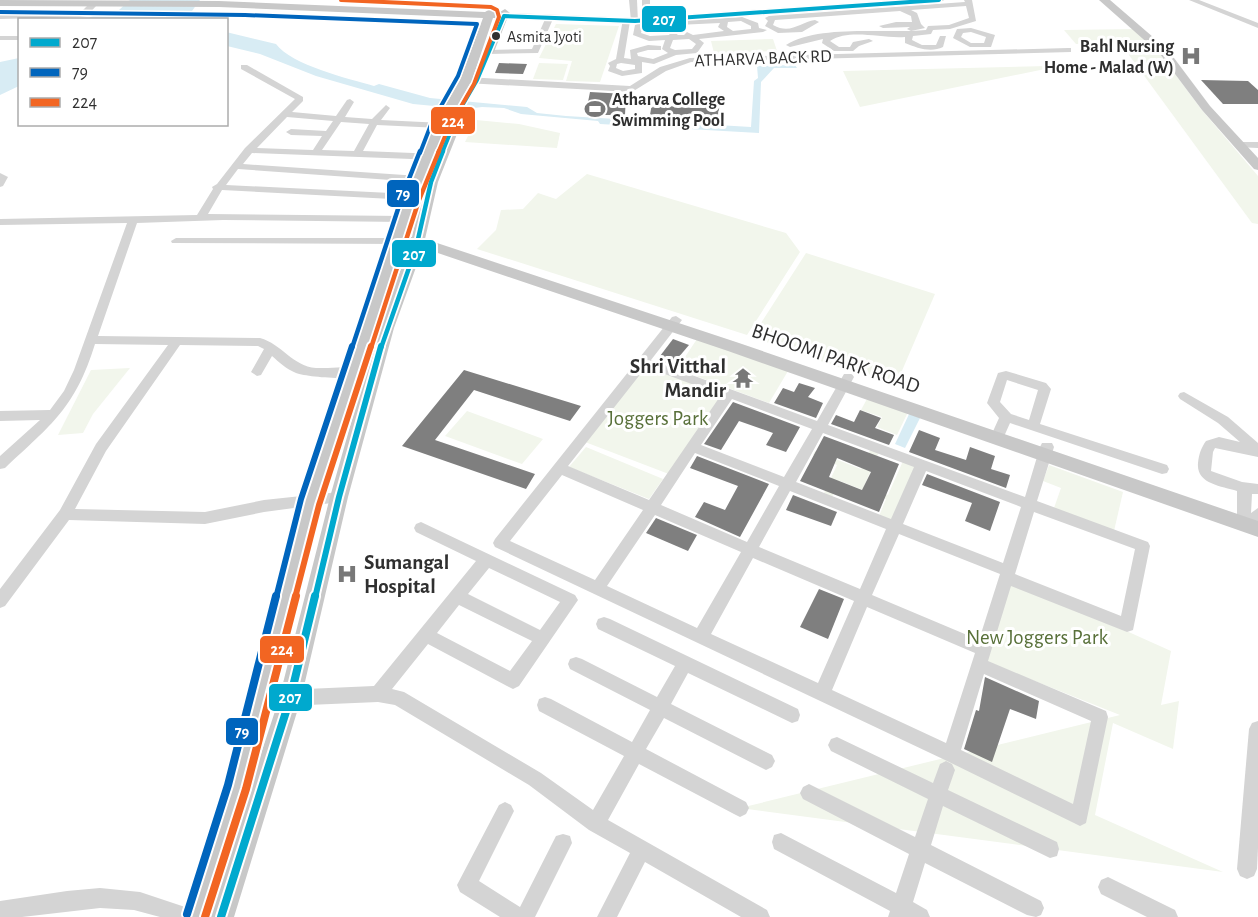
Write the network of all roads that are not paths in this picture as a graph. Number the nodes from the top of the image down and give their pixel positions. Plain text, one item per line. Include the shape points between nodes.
1 (243, 0) edge
2 (633, 0) edge
3 (646, 0) edge
4 (939, 0) edge
5 (1104, 0) edge
6 (1193, 0) edge
7 (969, 2) edge
8 (91, 3) edge
9 (2, 5) edge
10 (869, 5) edge
11 (925, 7) junction
12 (900, 8) junction
13 (1121, 11) edge
14 (844, 12) junction
15 (490, 14) junction
16 (504, 14) junction
17 (790, 16) junction
18 (0, 17) edge
19 (814, 17) junction
20 (52, 18) edge
21 (549, 19) junction
22 (723, 20) junction
23 (636, 21) junction
24 (671, 21) junction
25 (704, 21) junction
26 (686, 22) junction
27 (769, 25) junction
28 (1258, 26) edge
29 (950, 27) junction
30 (755, 28) junction
31 (883, 29) junction
32 (776, 30) junction
33 (930, 31) junction
34 (732, 33) junction
35 (853, 33) junction
36 (836, 34) junction
37 (712, 35) junction
38 (691, 37) junction
39 (868, 37) junction
40 (909, 37) junction
41 (0, 38) edge
42 (18, 38) edge
43 (943, 38) junction
44 (669, 39) junction
45 (790, 45) dead end
46 (1068, 50) dead end
47 (670, 51) junction
48 (489, 52) junction
49 (634, 56) junction
50 (244, 67) dead end
51 (471, 80) junction
52 (350, 102) dead end
53 (386, 108) dead end
54 (284, 114) junction
55 (339, 118) junction
56 (375, 121) junction
57 (440, 125) junction
58 (291, 132) dead end
59 (328, 134) junction
60 (441, 139) junction
61 (1242, 145) junction
62 (1258, 145) edge
63 (248, 150) junction
64 (315, 154) junction
65 (356, 155) junction
66 (434, 157) junction
67 (1258, 163) edge
68 (234, 166) junction
69 (0, 176) edge
70 (419, 179) junction
71 (0, 184) edge
72 (217, 187) junction
73 (411, 196) junction
74 (201, 217) junction
75 (133, 220) junction
76 (0, 222) edge
77 (407, 234) junction
78 (176, 241) dead end
79 (674, 323) junction
80 (92, 340) junction
81 (177, 340) junction
82 (268, 346) junction
83 (644, 362) junction
84 (255, 371) dead end
85 (374, 371) junction
86 (353, 372) junction
87 (846, 381) junction
88 (729, 393) junction
89 (1184, 396) dead end
90 (0, 416) edge
91 (54, 416) junction
92 (819, 426) junction
93 (1033, 426) junction
94 (1001, 429) junction
95 (693, 447) junction
96 (1046, 451) junction
97 (1258, 451) edge
98 (0, 464) edge
99 (922, 464) junction
100 (559, 468) junction
101 (1162, 469) dead end
102 (786, 484) junction
103 (1242, 488) junction
104 (1258, 489) edge
105 (339, 497) junction
106 (310, 502) junction
107 (1029, 504) junction
108 (652, 508) junction
109 (65, 514) junction
110 (1254, 522) edge
111 (895, 527) junction
112 (421, 528) dead end
113 (749, 549) junction
114 (486, 560) junction
115 (1007, 574) junction
116 (597, 589) junction
117 (458, 596) junction
118 (864, 598) junction
119 (0, 602) edge
120 (604, 624) dead end
121 (426, 635) junction
122 (700, 638) junction
123 (543, 639) junction
124 (981, 657) junction
125 (686, 663) junction
126 (576, 664) dead end
127 (378, 694) junction
128 (821, 695) junction
129 (261, 699) junction
130 (290, 699) junction
131 (545, 705) dead end
132 (661, 707) junction
133 (792, 715) dead end
134 (1258, 729) edge
135 (837, 745) dead end
136 (635, 753) junction
137 (766, 760) dead end
138 (948, 762) junction
139 (809, 793) dead end
140 (937, 794) junction
141 (1255, 799) edge
142 (740, 808) dead end
143 (505, 811) dead end
144 (596, 823) junction
145 (781, 842) dead end
146 (563, 843) dead end
147 (642, 849) junction
148 (1050, 849) dead end
149 (919, 850) junction
150 (1247, 869) dead end
151 (1108, 887) dead end
152 (1034, 908) dead end
153 (0, 911) edge
154 (900, 912) edge
155 (187, 917) edge
156 (196, 917) edge
157 (221, 917) edge
158 (518, 917) edge
159 (525, 917) edge
160 (607, 917) edge
161 (760, 917) edge
162 (920, 917) edge
163 (1168, 917) edge

1 - 15 main road
2 - 23 street
3 - 23 street
4 - 19 main road
5 - 13 main road
6 - 28 street
7 - 11 street
7 - 29 street via 973,20
8 - 9 main road
8 - 15 main road
8 - 20 street via 84,14
10 - 12 street
10 - 14 street
10 - 23 main road
10 - 31 street via 873,13 868,17
11 - 12 street
11 - 29 street via 924,15
12 - 31 street via 914,15 921,28
13 - 61 main road via 1177,64
14 - 19 street
14 - 35 street via 858,21
15 - 16 main road
15 - 51 main road
16 - 21 main road
16 - 23 main road
16 - 48 main road
17 - 19 street
17 - 19 street via 796,21
17 - 27 street via 769,17
18 - 20 street
19 - 24 main road
19 - 32 street via 802,30
19 - 36 street
21 - 23 main road
21 - 48 street via 535,51
22 - 25 street
22 - 30 street via 741,19
22 - 34 street via 722,27
23 - 24 main road
23 - 44 street via 640,30 636,33 646,39
23 - 49 street via 620,57
24 - 26 street
24 - 44 street via 676,31
25 - 26 street
25 - 37 street via 714,28
26 - 38 street via 686,29 681,31
27 - 30 street
27 - 32 street
29 - 33 street
29 - 43 street via 958,34
30 - 32 street
30 - 34 street
31 - 39 street
31 - 40 street
33 - 40 street
33 - 43 street
34 - 37 street
35 - 36 street
35 - 39 street
36 - 39 street via 825,41 837,49 853,49
36 - 45 street
37 - 38 street
38 - 44 street
38 - 47 street via 700,43 695,50
39 - 40 street via 880,48 898,47 900,41
40 - 43 street via 921,47 939,47
41 - 42 street
44 - 47 street via 666,43
46 - 51 street, ATHARVA BACK RD via 690,60 663,69 632,88
47 - 49 street via 654,62
47 - 49 street via 646,46 633,52
48 - 51 main road
50 - 54 street via 299,98
51 - 57 main road
51 - 60 main road via 459,111
52 - 55 street
53 - 56 street
54 - 55 street
54 - 63 street
55 - 56 street
55 - 59 street
56 - 57 street
56 - 65 street
57 - 60 main road
58 - 59 street
59 - 64 street
60 - 66 main road
61 - 62 street
61 - 67 main road
63 - 64 street
63 - 68 street
64 - 65 street
65 - 66 street
66 - 70 main road
66 - 77 main road
68 - 70 street
68 - 72 street
69 - 71 street
70 - 73 main road
72 - 73 street
72 - 74 street
73 - 77 main road
74 - 75 street
74 - 77 street
75 - 76 street
75 - 80 street
77 - 78 street
77 - 79 main road, BHOOMI PARK ROAD
77 - 85 main road
77 - 86 main road
79 - 83 street
79 - 87 main road, BHOOMI PARK ROAD
80 - 81 street
80 - 91 street via 70,396
81 - 82 street via 260,342
81 - 109 street via 101,448
82 - 84 street
82 - 86 street via 298,368
83 - 88 street
83 - 100 street
85 - 86 street
85 - 105 main road
86 - 106 main road
87 - 92 street
87 - 94 main road, BHOOMI PARK ROAD
88 - 92 street
88 - 95 street
89 - 97 street via 1223,420
90 - 91 street
91 - 98 street
92 - 99 street
92 - 102 street
93 - 94 street
93 - 94 street via 1045,389 1006,375 1002,376 993,403
93 - 101 street
94 - 96 main road, BHOOMI PARK ROAD
95 - 102 street
95 - 108 street
96 - 107 street
96 - 110 main road, BHOOMI PARK ROAD
97 - 103 street via 1219,442 1211,444 1206,452 1207,476
99 - 107 street
99 - 111 street
100 - 108 street
100 - 116 street via 500,543
102 - 111 street
102 - 113 street
103 - 104 street
103 - 110 street
105 - 106 street
105 - 130 main road
106 - 109 street via 206,518
106 - 129 main road
107 - 115 street
107 - 115 street via 1143,546 1126,625
108 - 113 street
108 - 116 street
109 - 119 street
111 - 115 street
111 - 118 street
112 - 114 street
113 - 118 street
113 - 122 street
114 - 117 street
114 - 123 street via 570,600
115 - 124 street
116 - 122 street
117 - 121 street
117 - 123 street
118 - 124 street
118 - 128 street
120 - 125 street
121 - 123 street via 513,681
121 - 127 street
122 - 128 street
124 - 138 street
124 - 138 street via 1101,717 1080,817
125 - 132 street
125 - 133 street
126 - 132 street
127 - 130 street
127 - 144 street via 398,698 525,773
128 - 138 street
129 - 130 street
129 - 156 main road
130 - 157 main road
131 - 136 street
132 - 136 street
132 - 137 street
134 - 141 street
135 - 140 street
136 - 142 street
136 - 144 street
138 - 140 street
139 - 149 street
140 - 148 street
140 - 149 street
141 - 150 street
143 - 158 street via 467,885
144 - 147 street
145 - 154 street
146 - 159 street
147 - 160 street
147 - 161 street
149 - 152 street
149 - 154 street
151 - 163 street
153 - 155 street via 104,898 135,900
154 - 162 street

